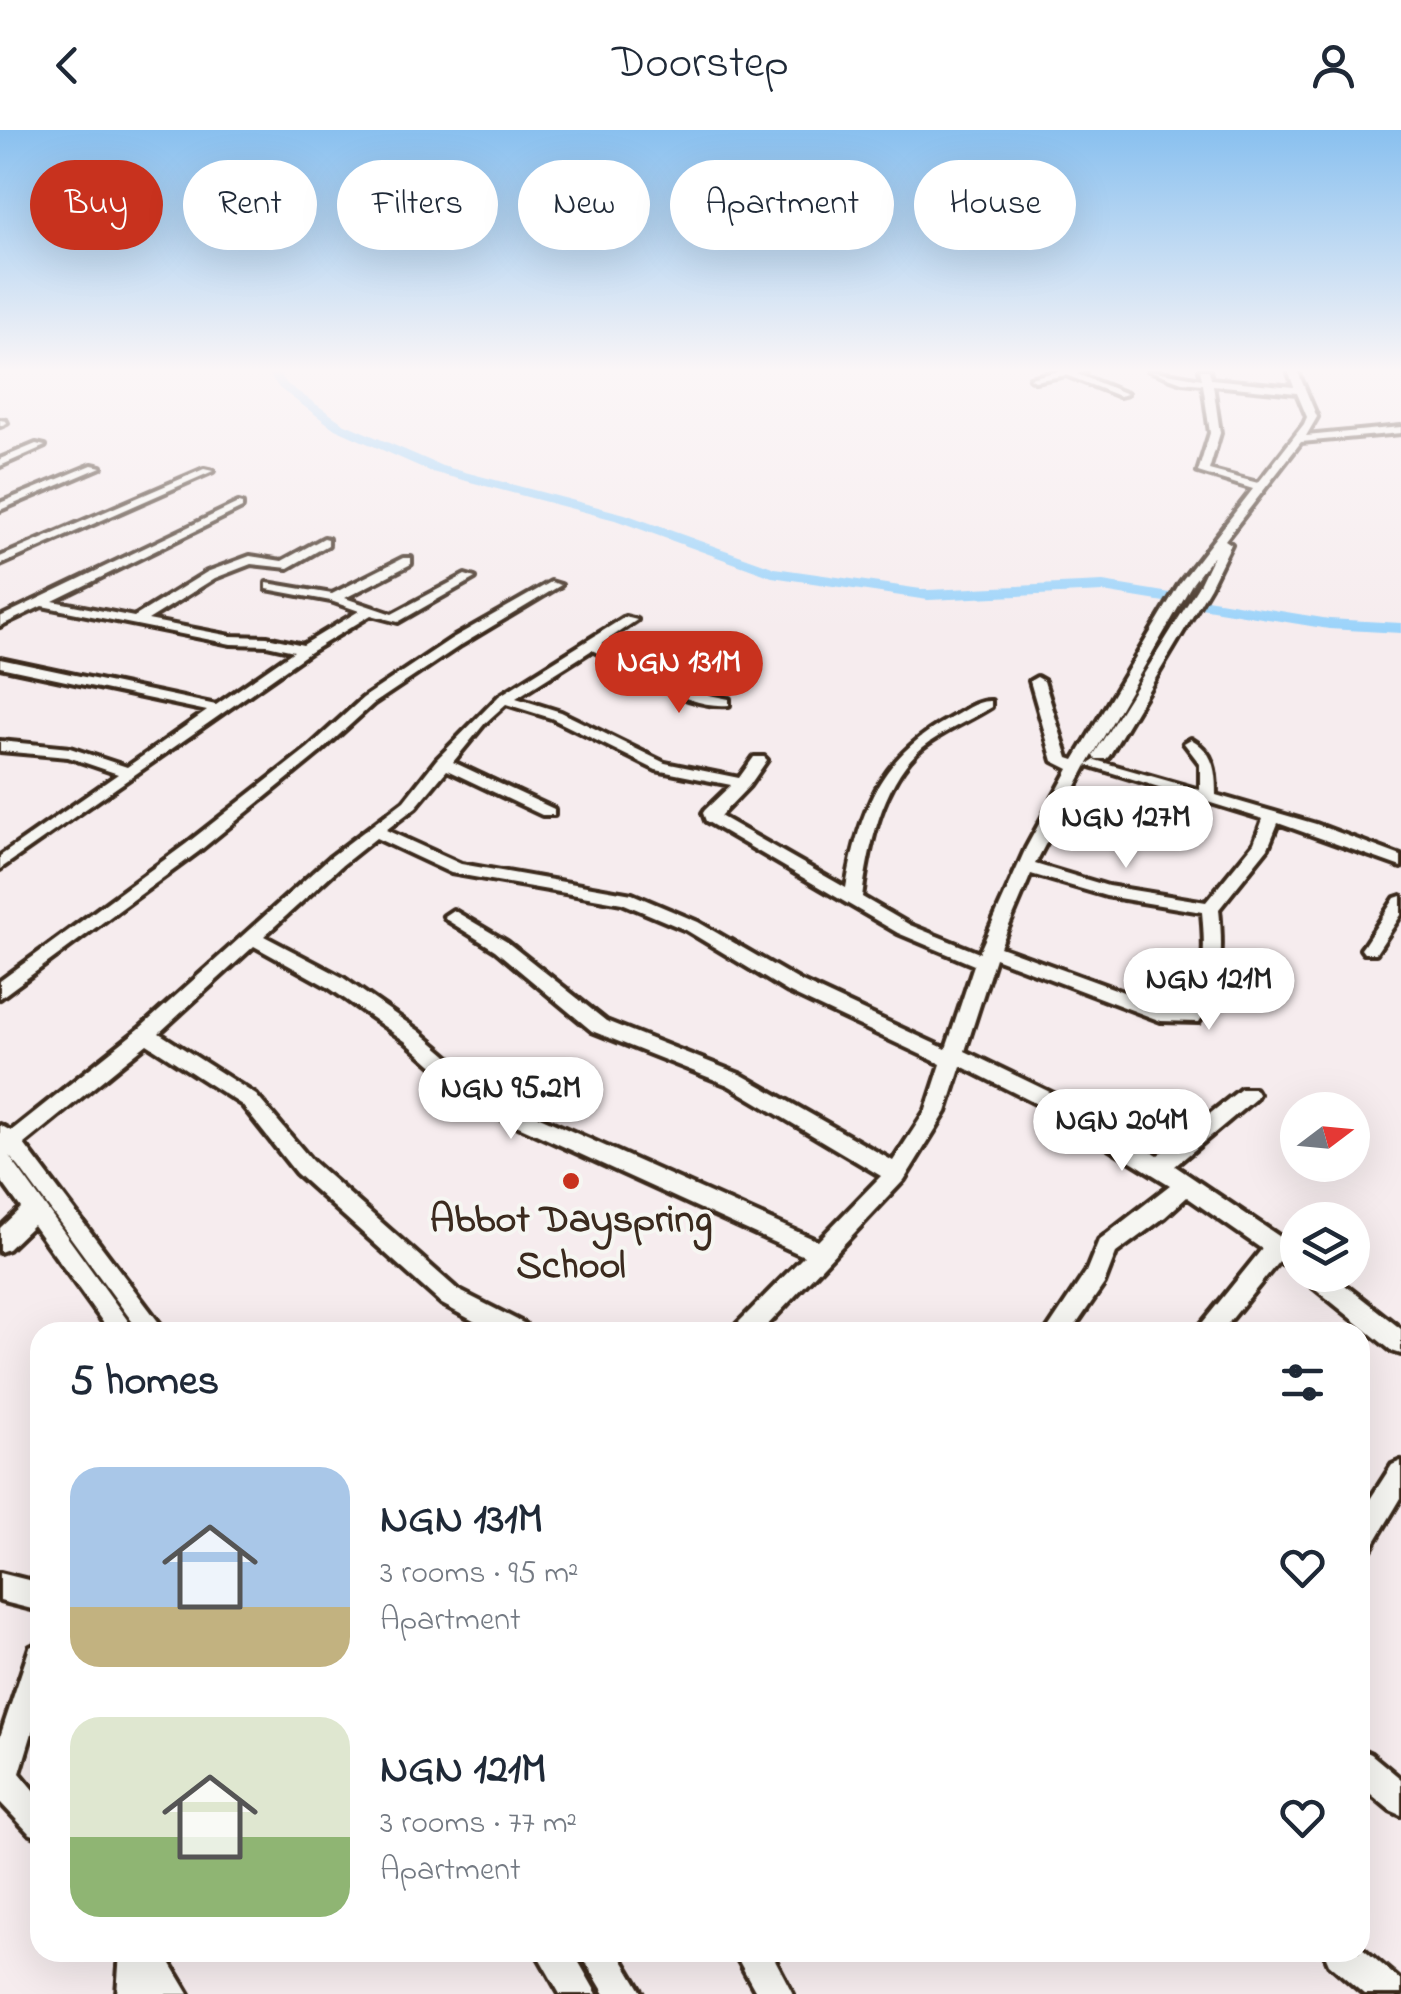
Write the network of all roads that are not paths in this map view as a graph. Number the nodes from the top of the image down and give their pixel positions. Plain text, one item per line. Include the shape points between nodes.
1 (1209, 457) edge
2 (1287, 457) edge
3 (96, 467) dead end
4 (208, 471) dead end
5 (1262, 488) junction
6 (238, 506) dead end
7 (0, 507) edge
8 (1226, 532) junction
9 (324, 542) dead end
10 (0, 560) edge
11 (406, 560) dead end
12 (469, 578) dead end
13 (555, 585) dead end
14 (271, 586) dead end
15 (334, 598) junction
16 (45, 603) junction
17 (1183, 604) junction
18 (368, 611) junction
19 (138, 620) junction
20 (630, 620) dead end
21 (0, 622) edge
22 (589, 643) junction
23 (305, 649) junction
24 (690, 662) dead end
25 (0, 664) edge
26 (656, 677) junction
27 (1037, 680) dead end
28 (504, 700) junction
29 (724, 702) dead end
30 (986, 704) dead end
31 (221, 710) junction
32 (1191, 743) dead end
33 (0, 746) edge
34 (759, 760) dead end
35 (442, 762) junction
36 (1087, 766) junction
37 (130, 772) junction
38 (742, 783) junction
39 (1208, 797) junction
40 (548, 812) dead end
41 (1271, 819) junction
42 (377, 832) junction
43 (5, 855) edge
44 (1401, 862) edge
45 (1034, 870) junction
46 (854, 900) junction
47 (1401, 902) edge
48 (1210, 908) junction
49 (453, 916) dead end
50 (253, 938) junction
51 (1370, 949) dead end
52 (993, 957) junction
53 (0, 991) edge
54 (146, 1034) junction
55 (957, 1059) junction
56 (1248, 1094) dead end
57 (3, 1148) edge
58 (1160, 1166) junction
59 (896, 1174) junction
60 (1184, 1186) junction
61 (36, 1208) junction
62 (0, 1242) edge
63 (1277, 1247) junction
64 (1280, 1249) edge
65 (821, 1253) junction
66 (1337, 1292) edge
67 (117, 1322) edge
68 (146, 1322) edge
69 (482, 1322) edge
70 (755, 1322) edge
71 (771, 1322) edge
72 (1065, 1322) edge
73 (1215, 1322) edge
74 (1401, 1342) edge
75 (1401, 1474) edge
76 (1370, 1524) edge
77 (0, 1588) edge
78 (30, 1596) edge
79 (30, 1690) edge
80 (1370, 1773) edge
81 (2, 1781) edge
82 (1401, 1798) edge
83 (30, 1811) edge
84 (136, 1962) edge
85 (151, 1962) edge
86 (559, 1962) edge
87 (604, 1962) edge
88 (757, 1962) edge
89 (1353, 1962) edge
90 (134, 1994) edge
91 (172, 1994) edge
92 (580, 1994) edge
93 (626, 1994) edge
94 (776, 1994) edge
95 (1390, 1994) edge

1 - 5 street via 1203,472
2 - 5 street
3 - 7 street
4 - 10 street
5 - 8 street
6 - 16 street
8 - 17 street via 1186,582
8 - 17 street via 1225,549 1204,587
9 - 19 street via 284,565 250,560 211,575
11 - 15 street
12 - 18 street via 393,619
13 - 53 street via 368,701 192,848
14 - 15 street
15 - 18 street
16 - 19 street
16 - 21 street
17 - 36 street
18 - 23 street
19 - 23 street
20 - 22 street
22 - 26 street
22 - 28 street
23 - 31 street
24 - 26 street
25 - 31 street
26 - 29 street via 680,693
27 - 36 street via 1062,761
28 - 35 street
28 - 38 street via 556,716 661,766
30 - 46 street via 916,746 894,774 859,850
31 - 37 street
32 - 39 street via 1208,764
33 - 37 street via 70,754
34 - 38 street
35 - 40 street
35 - 42 street via 410,804
36 - 39 street
36 - 45 street
36 - 52 street via 1034,848
37 - 43 street
38 - 46 street via 711,817
39 - 41 street
41 - 44 street
41 - 48 street via 1262,844
42 - 50 street
42 - 55 street via 457,870 626,898 692,926 795,988
45 - 48 street via 1106,891
45 - 52 street
46 - 52 street via 904,929
47 - 51 street
48 - 52 street via 1210,978 1192,1016 1168,1016
49 - 59 street via 600,1026 736,1080
50 - 54 street
50 - 65 street via 397,1025 490,1104
52 - 55 street
54 - 57 street
54 - 69 street via 249,1100 304,1167
55 - 58 street via 1026,1086
55 - 59 street via 936,1112
55 - 71 street via 945,1122 900,1186
56 - 58 street
57 - 61 street
57 - 68 street
58 - 60 street
59 - 65 street
60 - 63 street
60 - 72 street via 1106,1246 1096,1277
61 - 62 street
61 - 67 street
63 - 64 street
63 - 73 street
65 - 70 street
66 - 74 street
75 - 76 street
77 - 78 street
79 - 81 street
80 - 82 street
81 - 83 street
84 - 90 street
85 - 91 street
86 - 92 street
87 - 93 street
88 - 94 street
89 - 95 street

